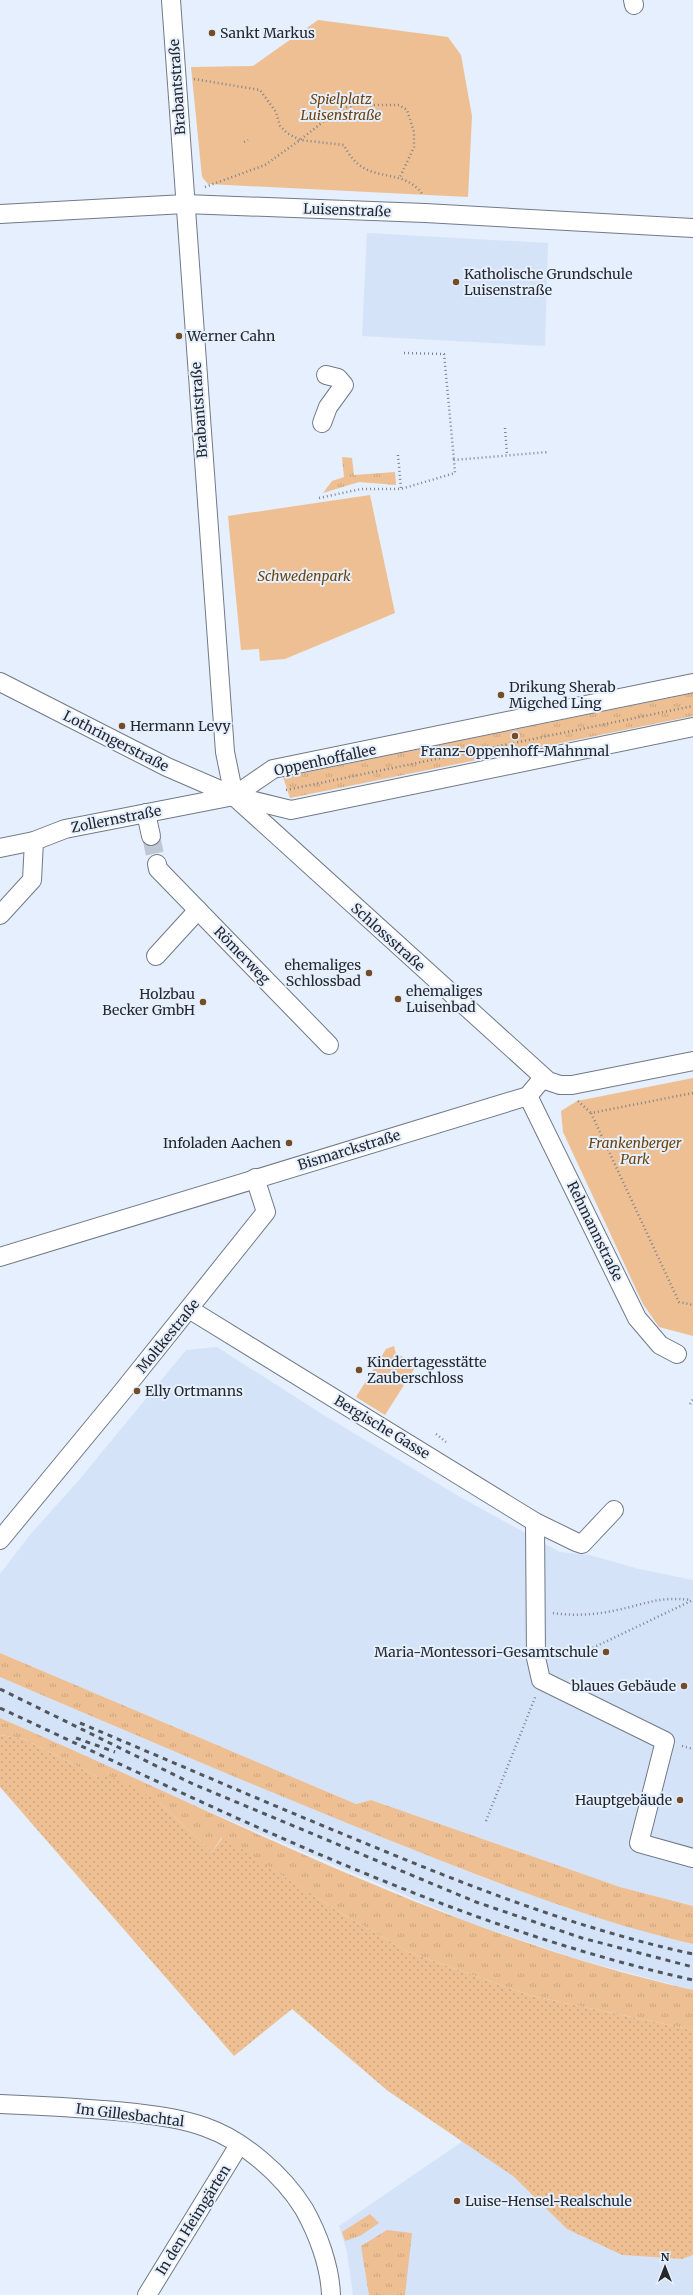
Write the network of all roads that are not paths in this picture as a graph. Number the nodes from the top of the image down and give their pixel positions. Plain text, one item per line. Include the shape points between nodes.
1 (171, 0) edge
2 (185, 204) junction
3 (0, 214) edge
4 (693, 228) edge
5 (326, 375) dead end
6 (322, 423) dead end
7 (0, 682) edge
8 (693, 683) edge
9 (693, 727) edge
10 (234, 796) junction
11 (146, 813) junction
12 (152, 836) tunnel mouth
13 (34, 841) junction
14 (0, 848) edge
15 (157, 864) tunnel mouth
16 (198, 910) junction
17 (0, 915) edge
18 (156, 956) dead end
19 (329, 1045) dead end
20 (693, 1061) edge
21 (543, 1078) junction
22 (528, 1096) junction
23 (255, 1178) junction
24 (0, 1257) edge
25 (189, 1309) junction
26 (677, 1354) dead end
27 (614, 1510) dead end
28 (535, 1522) junction
29 (0, 1540) edge
30 (693, 1858) edge
31 (0, 2104) edge
32 (239, 2145) junction
33 (147, 2295) edge
34 (331, 2295) edge

1 - 2 street, Brabantstraße
2 - 3 street, Luisenstraße
2 - 4 street, Luisenstraße via 425,213
2 - 10 street, Brabantstraße via 225,752
5 - 6 street via 338,378 344,386 328,407
7 - 10 street, Lothringerstraße via 167,767
8 - 10 street, Oppenhoffallee via 273,769
9 - 10 street via 291,810
10 - 11 street, Zollernstraße
10 - 21 street, Schlossstraße
11 - 12 street
11 - 13 street, Zollernstraße via 65,830
13 - 14 street, Zollernstraße
13 - 17 street via 32,880
15 - 16 street, Römerweg via 158,869
16 - 18 street
16 - 19 street, Römerweg
20 - 21 street via 572,1085 560,1085
21 - 22 street
22 - 23 street, Bismarckstraße
22 - 26 street, Rehmannstraße via 637,1318 660,1344
23 - 24 street, Bismarckstraße
23 - 25 street, Moltkestraße via 266,1212
25 - 28 street, Bergische Gasse
25 - 29 street, Moltkestraße
27 - 28 street, Bergische Gasse via 582,1544
28 - 30 street via 536,1658 541,1680 664,1741 639,1843
31 - 32 street, Im Gillesbachtal via 97,2108 173,2118 206,2127
32 - 33 street, In den Heimgärten
32 - 34 street, Im Gillesbachtal via 267,2164 292,2189 311,2221 323,2253 331,2284

